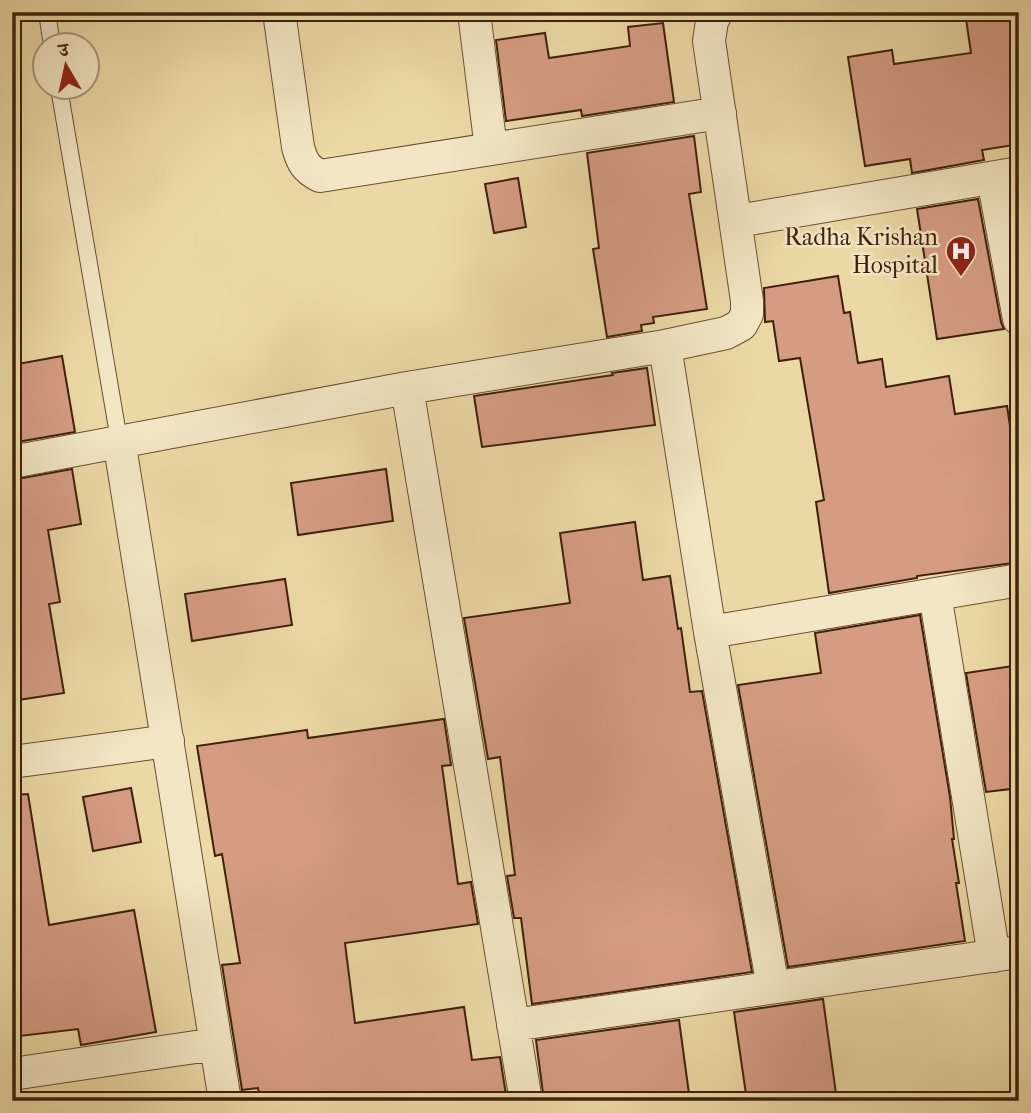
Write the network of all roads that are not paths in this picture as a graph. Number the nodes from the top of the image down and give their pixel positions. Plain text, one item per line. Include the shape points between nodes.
1 (47, 12) edge
2 (279, 12) edge
3 (474, 12) edge
4 (717, 12) edge
5 (50, 32) edge
6 (61, 102) edge
7 (720, 113) junction
8 (491, 149) junction
9 (1006, 176) edge
10 (737, 221) junction
11 (1019, 319) edge
12 (665, 346) junction
13 (407, 388) junction
14 (119, 440) junction
15 (12, 462) edge
16 (1019, 580) edge
17 (935, 594) junction
18 (710, 632) junction
19 (168, 741) junction
20 (12, 762) edge
21 (1006, 954) edge
22 (773, 987) junction
23 (513, 1025) junction
24 (216, 1044) junction
25 (12, 1074) edge
26 (225, 1101) edge
27 (526, 1101) edge

1 - 5 lane
2 - 8 street via 298,147 309,171 332,176
3 - 8 street
4 - 7 street via 709,41
6 - 14 lane
7 - 8 street
7 - 10 street
9 - 10 street
9 - 11 street
10 - 12 street via 747,301 741,325 726,333
12 - 13 street
12 - 18 street
13 - 14 street
13 - 23 street
14 - 15 street
14 - 19 street
16 - 17 street
17 - 18 street
17 - 21 street
18 - 22 street
19 - 20 street
19 - 24 street
21 - 22 street
22 - 23 street
23 - 27 street
24 - 25 street
24 - 26 street

